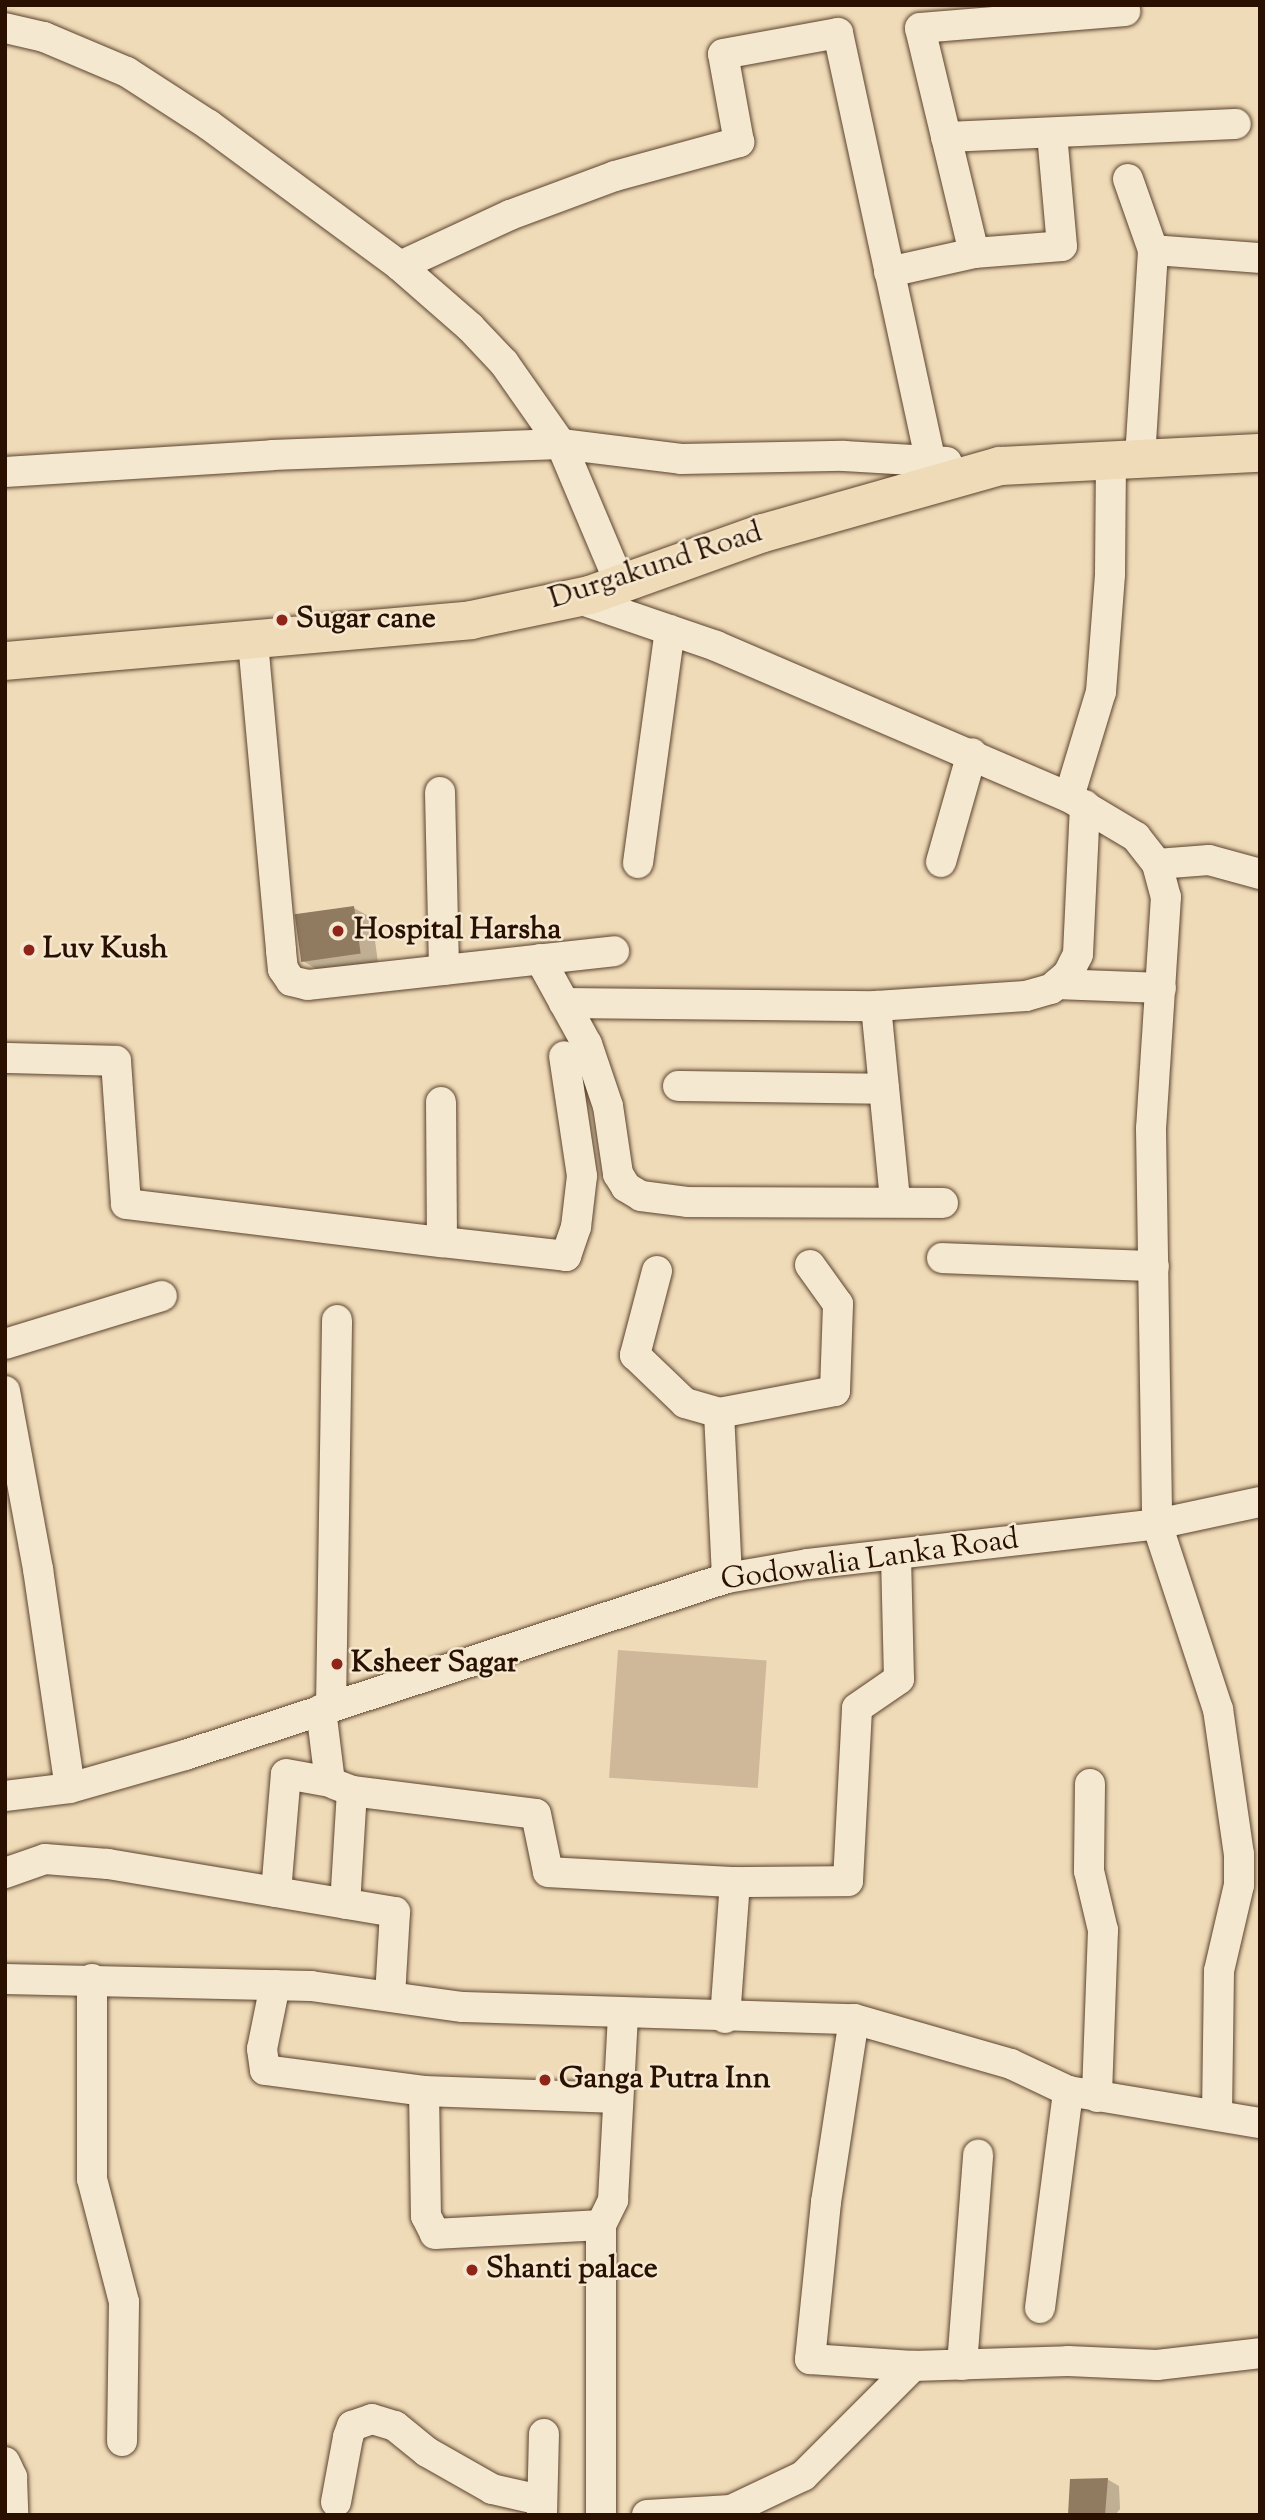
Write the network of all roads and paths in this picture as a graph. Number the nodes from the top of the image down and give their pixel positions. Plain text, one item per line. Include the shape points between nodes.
1 (1125, 11) dead end
2 (5, 28) edge
3 (1236, 124) dead end
4 (1052, 133) junction
5 (946, 137) junction
6 (1128, 179) dead end
7 (1153, 250) junction
8 (974, 253) junction
9 (1260, 258) edge
10 (400, 266) junction
11 (889, 272) junction
12 (561, 444) junction
13 (1260, 453) edge
14 (1126, 459) junction
15 (930, 460) junction
16 (1000, 466) junction
17 (5, 472) edge
18 (620, 584) junction
19 (576, 598) junction
20 (670, 630) junction
21 (253, 642) junction
22 (5, 662) edge
23 (972, 753) junction
24 (439, 792) dead end
25 (1077, 801) junction
26 (941, 862) dead end
27 (638, 863) dead end
28 (1157, 864) junction
29 (1260, 874) edge
30 (614, 951) dead end
31 (540, 959) junction
32 (444, 970) junction
33 (1056, 984) junction
34 (1161, 988) junction
35 (564, 1003) junction
36 (876, 1006) junction
37 (564, 1056) dead end
38 (5, 1058) edge
39 (678, 1086) dead end
40 (884, 1088) junction
41 (441, 1102) dead end
42 (895, 1201) junction
43 (943, 1203) dead end
44 (442, 1242) junction
45 (942, 1258) dead end
46 (810, 1265) dead end
47 (1154, 1266) junction
48 (657, 1270) dead end
49 (162, 1296) dead end
50 (337, 1320) dead end
51 (5, 1344) edge
52 (5, 1391) edge
53 (719, 1413) junction
54 (1260, 1502) edge
55 (1157, 1524) junction
56 (896, 1554) junction
57 (727, 1578) junction
58 (326, 1708) junction
59 (1090, 1784) dead end
60 (341, 1787) junction
61 (70, 1788) junction
62 (5, 1796) edge
63 (5, 1873) edge
64 (735, 1882) junction
65 (1250, 1885) edge
66 (276, 1892) junction
67 (345, 1904) junction
68 (5, 1979) edge
69 (92, 1979) junction
70 (275, 1985) junction
71 (390, 1996) junction
72 (623, 2015) junction
73 (725, 2018) junction
74 (854, 2019) junction
75 (425, 2091) junction
76 (1068, 2091) junction
77 (1097, 2097) junction
78 (618, 2098) junction
79 (1217, 2114) junction
80 (1260, 2123) edge
81 (978, 2155) dead end
82 (601, 2225) junction
83 (1040, 2308) dead end
84 (1260, 2353) edge
85 (962, 2365) junction
86 (914, 2366) junction
87 (544, 2434) dead end
88 (122, 2441) dead end
89 (6, 2456) edge
90 (336, 2502) dead end
91 (541, 2507) edge
92 (13, 2515) edge
93 (601, 2515) edge
94 (647, 2515) edge

1 - 5 street via 920,28
2 - 10 street via 44,37 127,72 209,125
3 - 4 street
4 - 5 street
4 - 8 street via 1062,246
5 - 8 street
6 - 7 street
7 - 9 street
7 - 14 street
8 - 11 street
10 - 11 street via 499,220 615,176 739,142 723,54 838,33
10 - 12 street via 504,363
11 - 15 street
12 - 15 street via 681,459 844,456
12 - 17 street via 272,455
12 - 18 street
13 - 14 main road, Durgakund Road
14 - 16 main road, Durgakund Road
14 - 25 street via 1110,574 1101,692
15 - 16 street
16 - 18 main road, Durgakund Road via 763,533
18 - 19 main road, Durgakund Road
19 - 20 street
19 - 21 main road, Durgakund Road via 471,620
20 - 23 street
20 - 27 street
21 - 22 main road, Durgakund Road
21 - 32 street via 283,969 291,981 308,985
23 - 25 street
23 - 26 street
24 - 32 street
25 - 28 street via 1136,837
25 - 33 street via 1078,954
28 - 29 street via 1209,860
28 - 34 street via 1166,897
30 - 31 street
31 - 32 street
31 - 35 street
33 - 34 street
33 - 36 street via 1026,996
34 - 47 street via 1151,1129
35 - 36 street
35 - 42 street via 599,1077 618,1174 626,1187 641,1196 687,1202
36 - 40 street
37 - 44 street via 582,1176 576,1227 566,1256
38 - 44 street via 116,1061 126,1204
39 - 40 street
40 - 42 street
41 - 44 street
42 - 43 street
45 - 47 street
46 - 53 street via 838,1304 835,1391
47 - 55 street
48 - 53 street via 635,1355 685,1403
49 - 51 street
50 - 58 street
52 - 61 street via 38,1569
53 - 57 street
54 - 55 street, Godowalia Lanka Road
55 - 56 street, Godowalia Lanka Road
55 - 65 street via 1217,1709
56 - 57 street, Godowalia Lanka Road
56 - 64 street via 900,1679 857,1708 848,1881
57 - 58 street, Godowalia Lanka Road
58 - 60 street
58 - 61 street, Godowalia Lanka Road
59 - 77 street via 1089,1871 1103,1930
60 - 64 street via 536,1814 548,1872
60 - 66 street via 286,1774
60 - 67 street
61 - 62 street, Godowalia Lanka Road
63 - 66 street via 45,1859 108,1864
64 - 73 street
65 - 79 street via 1223,1938
66 - 67 street
67 - 71 street via 395,1912
68 - 69 street
69 - 70 street
69 - 88 street via 92,2179 124,2302
70 - 71 street
70 - 75 street via 262,2049 265,2070
71 - 72 street via 463,2007
72 - 73 street
72 - 78 street
73 - 74 street
74 - 76 street via 1011,2064
74 - 86 street via 826,2202 810,2359
75 - 78 street
75 - 82 street via 426,2216 435,2234
76 - 77 street
76 - 83 street
77 - 79 street
78 - 82 street via 613,2200
79 - 80 street
81 - 85 street
82 - 93 street
84 - 85 street via 1157,2365
85 - 86 street
86 - 94 street via 803,2476 731,2510
87 - 91 street
89 - 92 street
90 - 91 street via 352,2427 372,2419 395,2426 427,2452 492,2489

